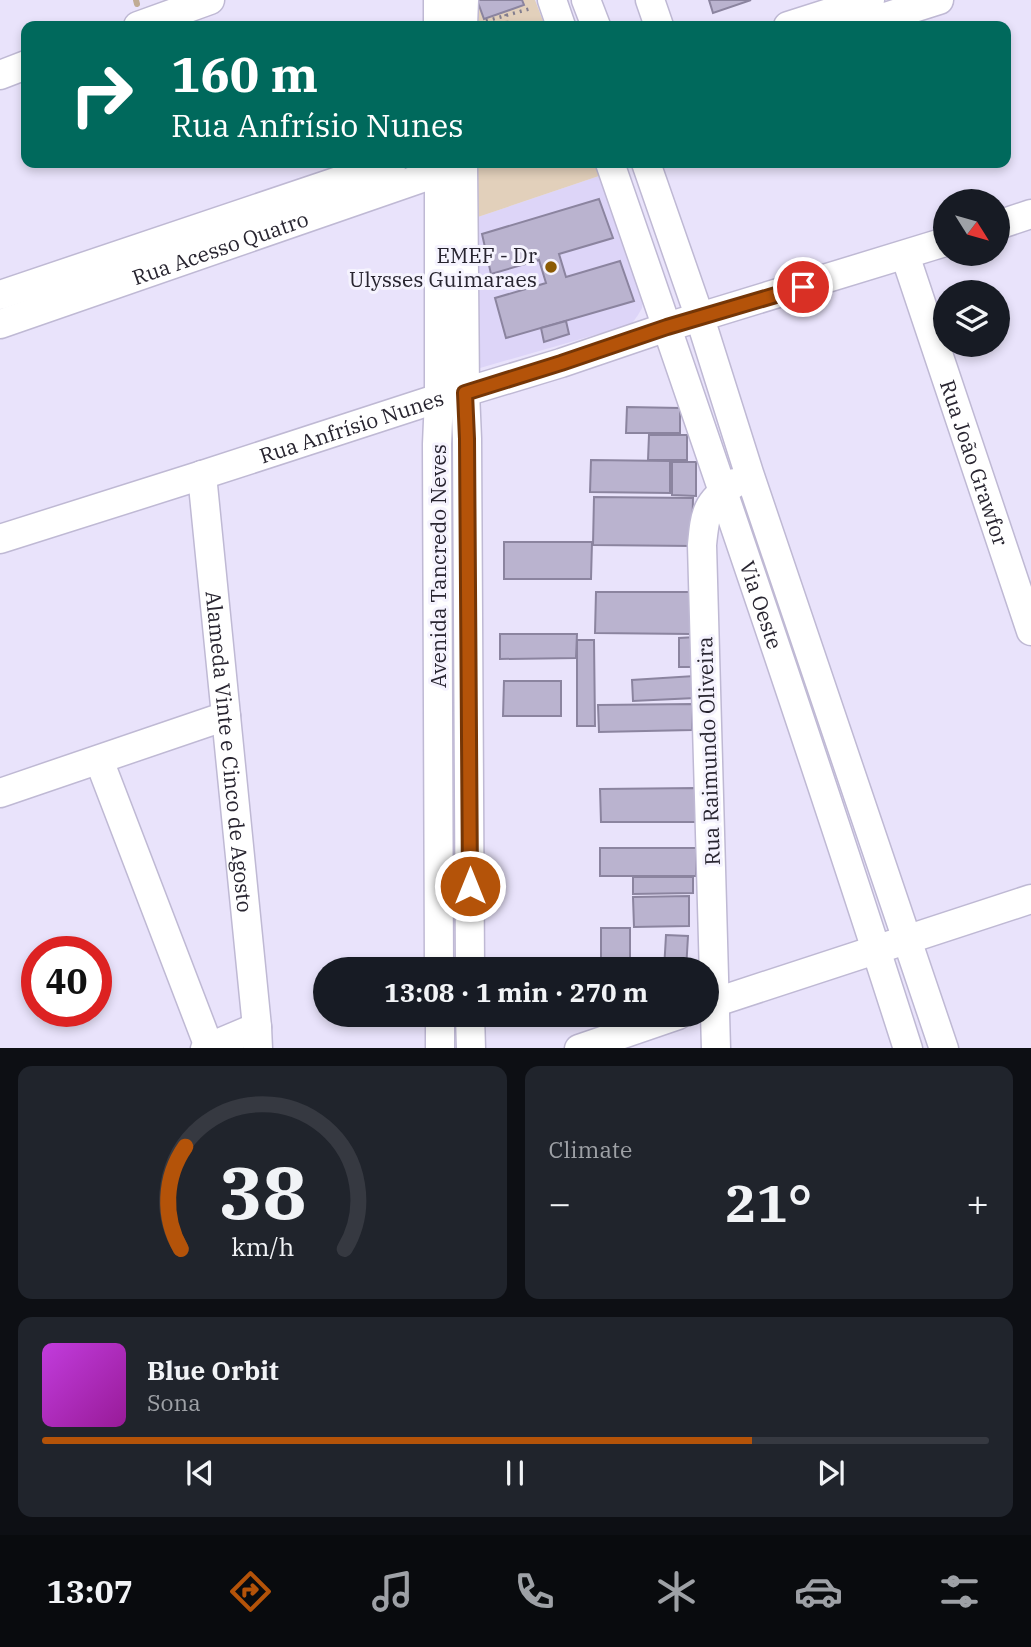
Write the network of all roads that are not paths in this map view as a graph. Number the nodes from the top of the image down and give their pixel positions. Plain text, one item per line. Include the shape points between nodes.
1 (210, 0) edge
2 (438, 0) edge
3 (464, 0) edge
4 (586, 0) edge
5 (650, 0) edge
6 (870, 0) edge
7 (939, 0) edge
8 (545, 3) edge
9 (152, 21) edge
10 (438, 21) edge
11 (472, 21) edge
12 (558, 21) edge
13 (594, 21) edge
14 (657, 21) edge
15 (804, 21) edge
16 (873, 21) edge
17 (21, 67) edge
18 (0, 75) edge
19 (377, 168) edge
20 (441, 168) edge
21 (447, 168) edge
22 (612, 168) edge
23 (648, 168) edge
24 (1031, 214) edge
25 (1010, 221) edge
26 (933, 246) edge
27 (905, 256) junction
28 (0, 295) edge
29 (701, 318) junction
30 (0, 324) edge
31 (667, 327) junction
32 (452, 395) junction
33 (749, 473) junction
34 (202, 475) junction
35 (722, 491) junction
36 (0, 539) edge
37 (1031, 631) edge
38 (226, 716) junction
39 (99, 760) junction
40 (0, 793) edge
41 (1031, 899) edge
42 (908, 940) junction
43 (865, 954) junction
44 (439, 957) edge
45 (470, 957) edge
46 (710, 957) edge
47 (719, 1001) edge
48 (440, 1027) edge
49 (470, 1027) edge
50 (642, 1027) edge
51 (714, 1027) edge
52 (257, 1038) edge
53 (207, 1048) edge
54 (440, 1048) edge
55 (471, 1048) edge
56 (579, 1048) edge
57 (716, 1048) edge
58 (908, 1048) edge
59 (944, 1048) edge

1 - 9 street
2 - 10 street
3 - 11 street
4 - 13 street
5 - 14 street
6 - 15 street
7 - 16 street
8 - 12 street
17 - 18 street
19 - 28 street, Rua Acesso Quatro
20 - 30 street, Rua Acesso Quatro
21 - 32 street, Avenida Tancredo Neves
22 - 31 street, Via Oeste
23 - 29 street, Via Oeste
24 - 25 street
26 - 27 street, Rua Anfrísio Nunes
27 - 29 street, Rua Anfrísio Nunes
27 - 37 street, Rua João Grawfor
29 - 31 street, Rua Anfrísio Nunes
29 - 33 street, Via Oeste
31 - 32 street, Rua Anfrísio Nunes
31 - 35 street, Via Oeste
32 - 34 street, Rua Anfrísio Nunes
32 - 44 street, Avenida Tancredo Neves via 437,444
32 - 45 street, Avenida Tancredo Neves via 467,453
33 - 35 street, Rua Raimundo Oliveira
33 - 42 street, Via Oeste
34 - 36 street, Rua Anfrísio Nunes
34 - 38 street, Alameda Vinte e Cinco de Agosto
35 - 43 street, Via Oeste
35 - 46 street, Rua Raimundo Oliveira via 705,517 702,545
38 - 39 street
38 - 52 street, Alameda Vinte e Cinco de Agosto
39 - 40 street
39 - 53 street
41 - 42 street
42 - 43 street
42 - 59 street, Via Oeste
43 - 47 street
43 - 58 street, Via Oeste
48 - 54 street
49 - 55 street
50 - 56 street
51 - 57 street, Rua Raimundo Oliveira
52 - 53 street, Alameda Vinte e Cinco de Agosto

